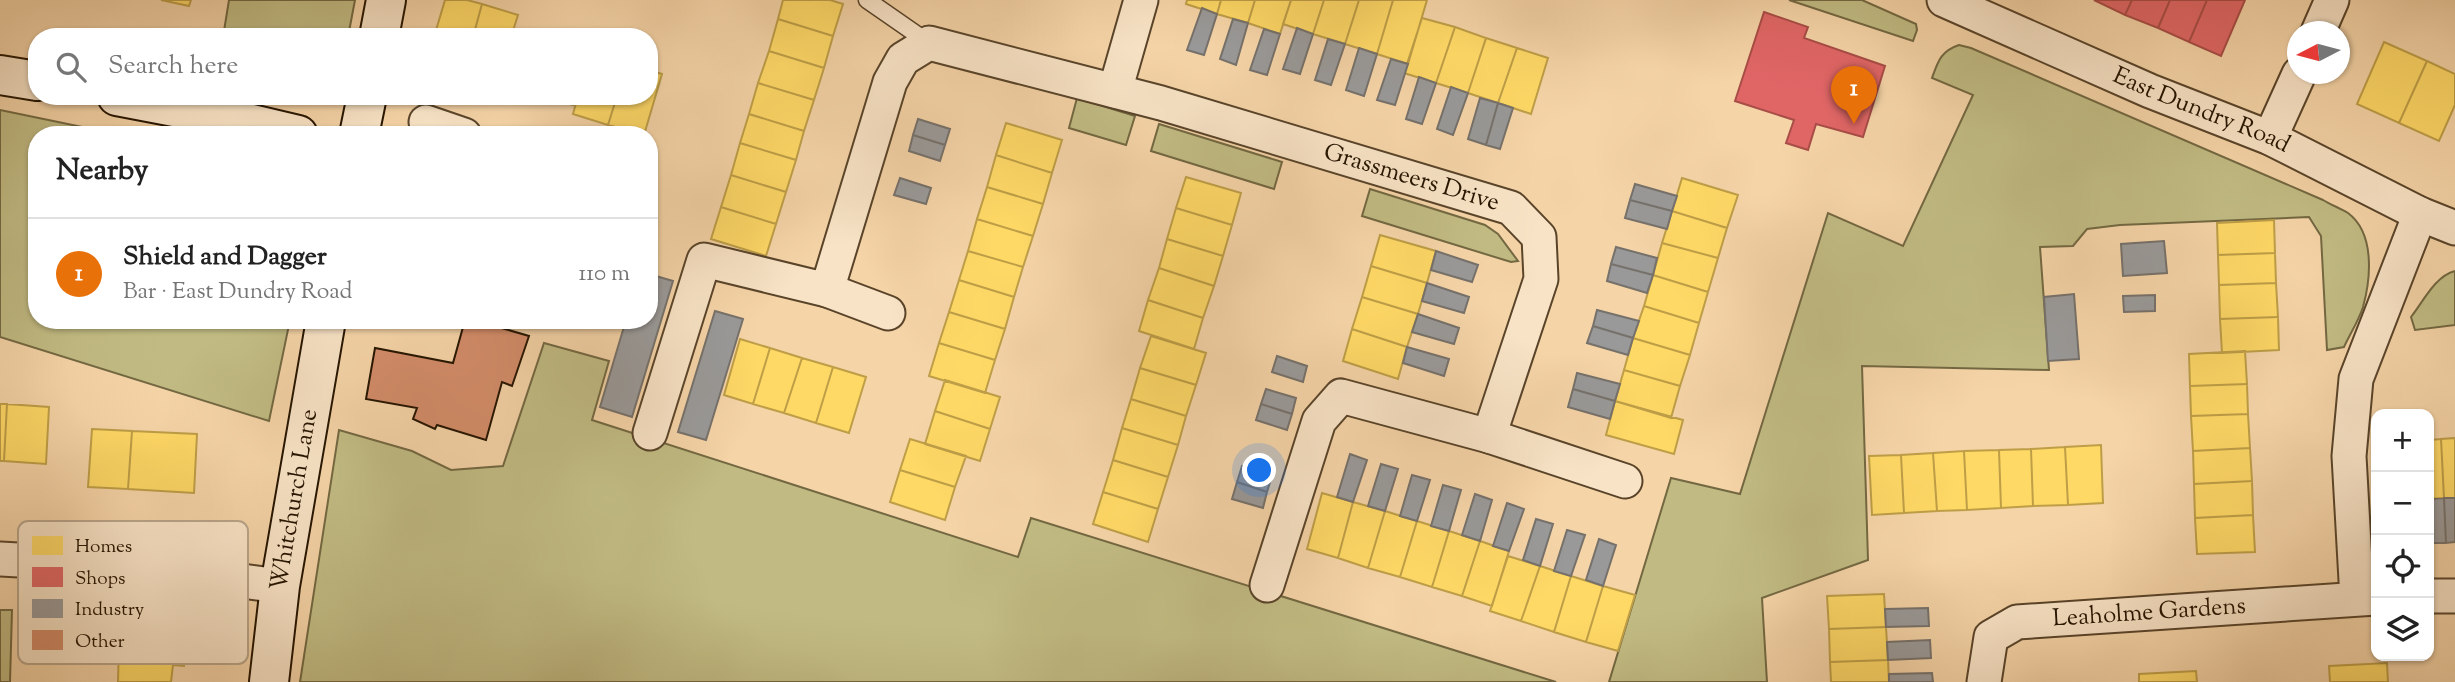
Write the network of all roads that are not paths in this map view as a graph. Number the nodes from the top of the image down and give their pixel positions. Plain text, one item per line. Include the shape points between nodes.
1 (386, 0) edge
2 (867, 0) edge
3 (1141, 0) edge
4 (1944, 0) edge
5 (2332, 0) edge
6 (2323, 21) edge
7 (381, 28) edge
8 (929, 43) junction
9 (0, 75) edge
10 (28, 80) edge
11 (2294, 84) edge
12 (1115, 91) junction
13 (164, 105) edge
14 (365, 105) edge
15 (426, 122) dead end
16 (260, 126) edge
17 (361, 126) edge
18 (438, 126) edge
19 (2270, 138) junction
20 (2420, 214) junction
21 (2455, 228) edge
22 (827, 290) junction
23 (888, 313) dead end
24 (324, 329) edge
25 (650, 433) dead end
26 (1489, 436) junction
27 (1625, 481) dead end
28 (0, 559) edge
29 (18, 560) edge
30 (248, 582) edge
31 (1266, 585) dead end
32 (280, 586) junction
33 (2434, 596) edge
34 (2455, 596) edge
35 (2367, 598) edge
36 (269, 682) edge
37 (1984, 682) edge

1 - 7 street
2 - 8 lane
3 - 12 street
4 - 19 street, East Dundry Road
5 - 6 street
8 - 12 street, Grassmeers Drive
8 - 22 street via 903,60 890,82
9 - 10 street
11 - 19 street
12 - 26 street, Grassmeers Drive via 1511,208 1539,237 1541,279
13 - 16 street
14 - 17 street
15 - 18 street
19 - 20 street, East Dundry Road
20 - 21 street, East Dundry Road
20 - 35 street, Leaholme Gardens via 2356,379 2349,456
22 - 23 street
22 - 25 street via 704,260
24 - 32 street, Whitchurch Lane
26 - 27 street
26 - 31 street via 1341,396 1319,421
28 - 29 street
30 - 32 street
32 - 36 street, Whitchurch Lane
33 - 34 street
35 - 37 street, Leaholme Gardens via 2017,622 1991,637

